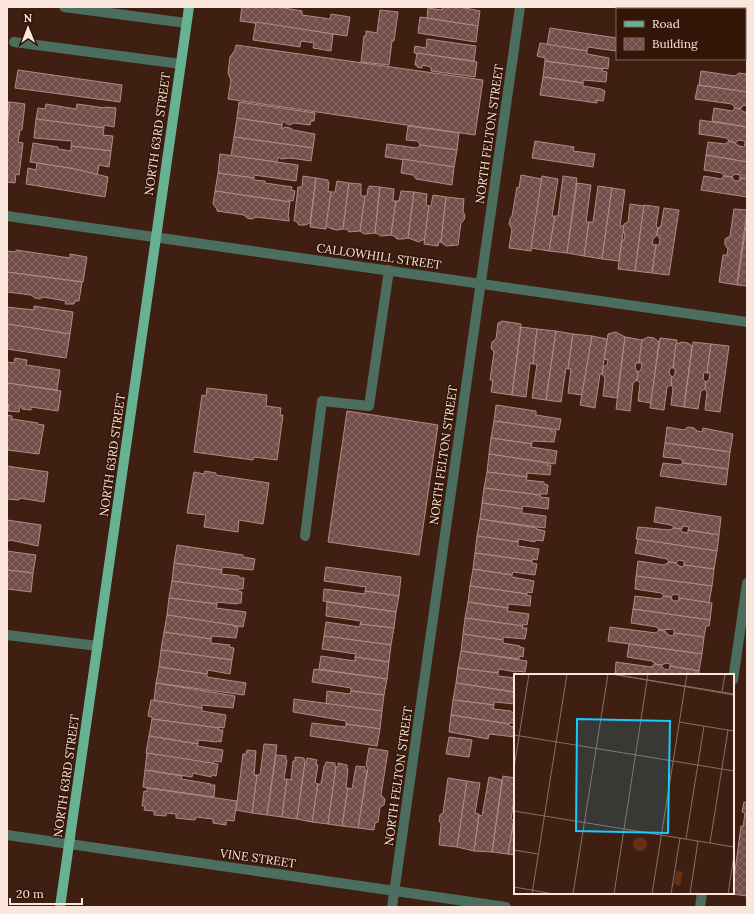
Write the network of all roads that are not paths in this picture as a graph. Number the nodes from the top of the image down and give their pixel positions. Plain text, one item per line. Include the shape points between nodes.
1 (64, 7) edge
2 (189, 7) edge
3 (520, 7) edge
4 (186, 23) junction
5 (14, 42) dead end
6 (181, 64) junction
7 (7, 216) edge
8 (156, 237) junction
9 (389, 270) junction
10 (480, 284) junction
11 (747, 322) edge
12 (306, 536) dead end
13 (747, 583) edge
14 (7, 635) edge
15 (98, 646) junction
16 (734, 674) edge
17 (7, 835) edge
18 (69, 844) junction
19 (395, 891) junction
20 (702, 894) edge
21 (60, 907) edge
22 (392, 907) edge
23 (506, 907) edge
24 (700, 907) edge

1 - 4 street
2 - 4 main road, NORTH 63RD STREET
3 - 10 street, NORTH FELTON STREET
4 - 6 main road, NORTH 63RD STREET
5 - 6 street
6 - 8 main road, NORTH 63RD STREET
7 - 8 street, CALLOWHILL STREET
8 - 9 street, CALLOWHILL STREET
8 - 15 main road, NORTH 63RD STREET
9 - 10 street, CALLOWHILL STREET
9 - 12 street via 369,406 322,401
10 - 11 street, CALLOWHILL STREET
10 - 19 street, NORTH FELTON STREET
13 - 16 street
14 - 15 street
15 - 18 main road, NORTH 63RD STREET
17 - 18 street, VINE STREET
18 - 19 street, VINE STREET
18 - 21 main road, NORTH 63RD STREET
19 - 22 street, NORTH FELTON STREET
19 - 23 street, VINE STREET
20 - 24 street

